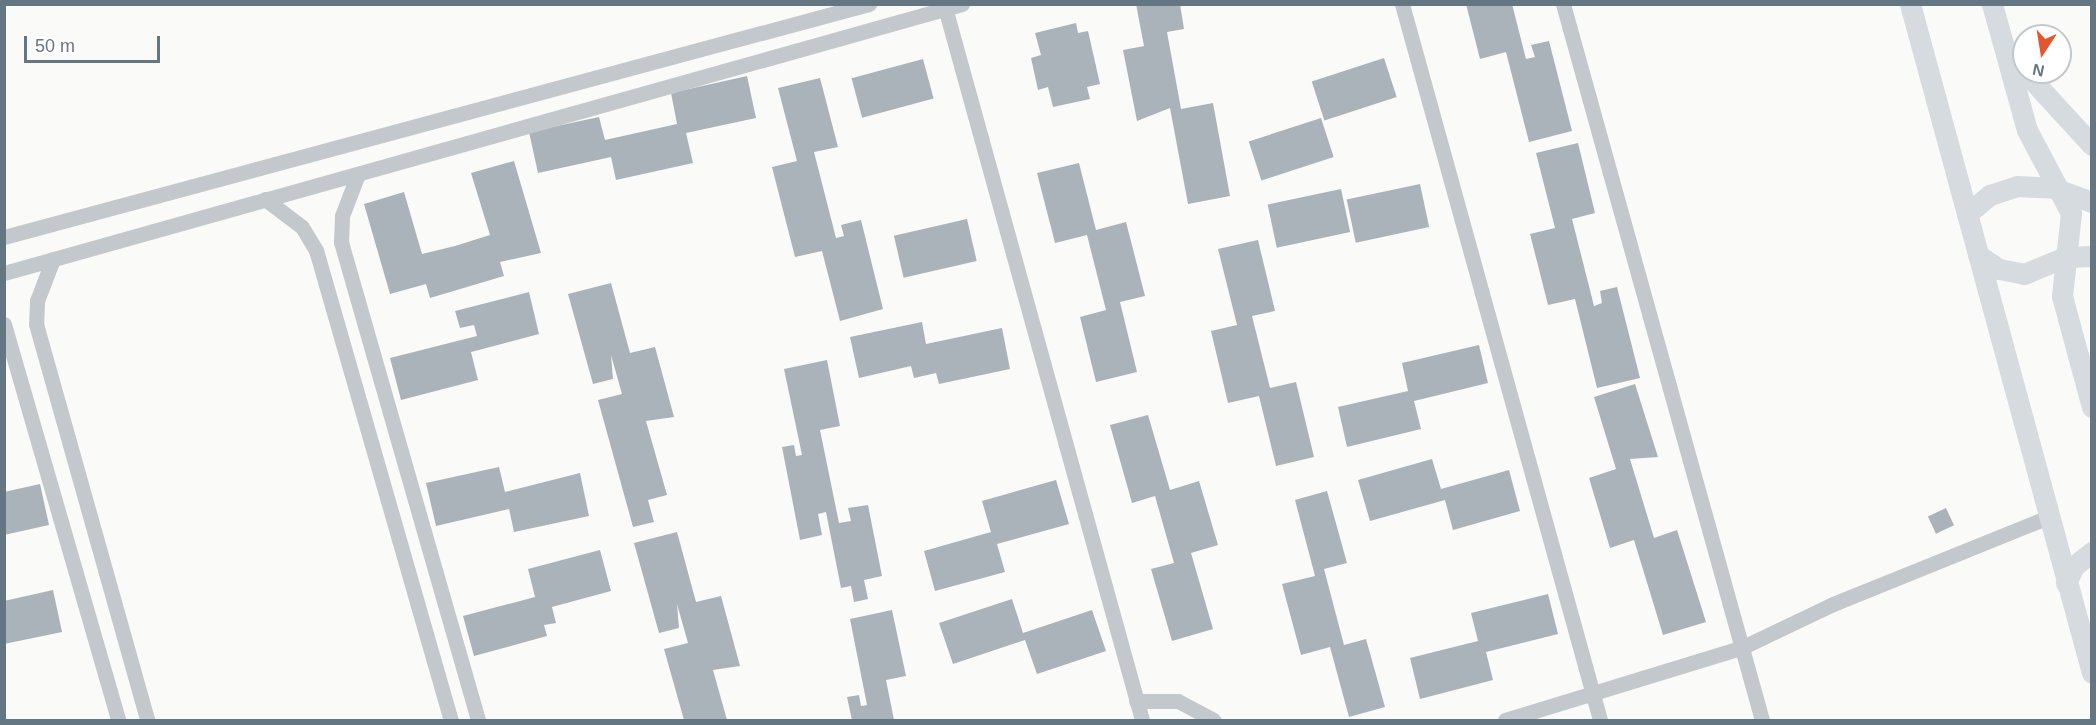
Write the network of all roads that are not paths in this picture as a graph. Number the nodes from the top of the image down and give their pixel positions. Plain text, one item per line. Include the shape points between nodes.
1 (869, 4) edge
2 (962, 4) edge
3 (1402, 4) edge
4 (1563, 4) edge
5 (1910, 4) edge
6 (1992, 4) edge
7 (945, 7) edge
8 (2009, 55) junction
9 (2012, 58) edge
10 (2035, 84) edge
11 (2091, 145) edge
12 (358, 174) junction
13 (2064, 192) junction
14 (265, 199) junction
15 (2091, 202) edge
16 (1967, 214) junction
17 (4, 237) edge
18 (1978, 255) junction
19 (2091, 256) edge
20 (2065, 257) junction
21 (53, 259) junction
22 (4, 273) edge
23 (4, 324) edge
24 (2091, 407) edge
25 (2048, 517) junction
26 (2091, 552) edge
27 (2066, 583) junction
28 (1741, 648) junction
29 (2091, 673) edge
30 (1593, 696) junction
31 (1136, 701) junction
32 (118, 720) edge
33 (147, 720) edge
34 (451, 720) edge
35 (478, 720) edge
36 (1142, 720) edge
37 (1213, 720) edge
38 (1505, 720) edge
39 (1600, 720) edge
40 (1762, 720) edge

1 - 17 street
2 - 7 street
3 - 30 street
4 - 28 street
5 - 16 street
6 - 8 street
7 - 12 street
7 - 31 street
8 - 9 street
8 - 13 street via 2032,144
10 - 11 street
12 - 14 street
12 - 35 street via 342,216 341,242
13 - 15 street
13 - 16 street via 2018,186 1990,195
13 - 20 street via 2072,224
14 - 21 street
14 - 34 street via 302,227 316,250
16 - 18 street
18 - 20 street via 1999,269 2024,274
18 - 25 street
19 - 20 street
20 - 24 street via 2062,296
21 - 22 street
21 - 33 street via 37,301 36,324
23 - 32 street
25 - 27 street
25 - 28 street via 1833,603
26 - 27 street via 2074,566
27 - 29 street
28 - 30 street
28 - 40 street
30 - 38 street
30 - 39 street
31 - 36 street
31 - 37 street via 1178,701

